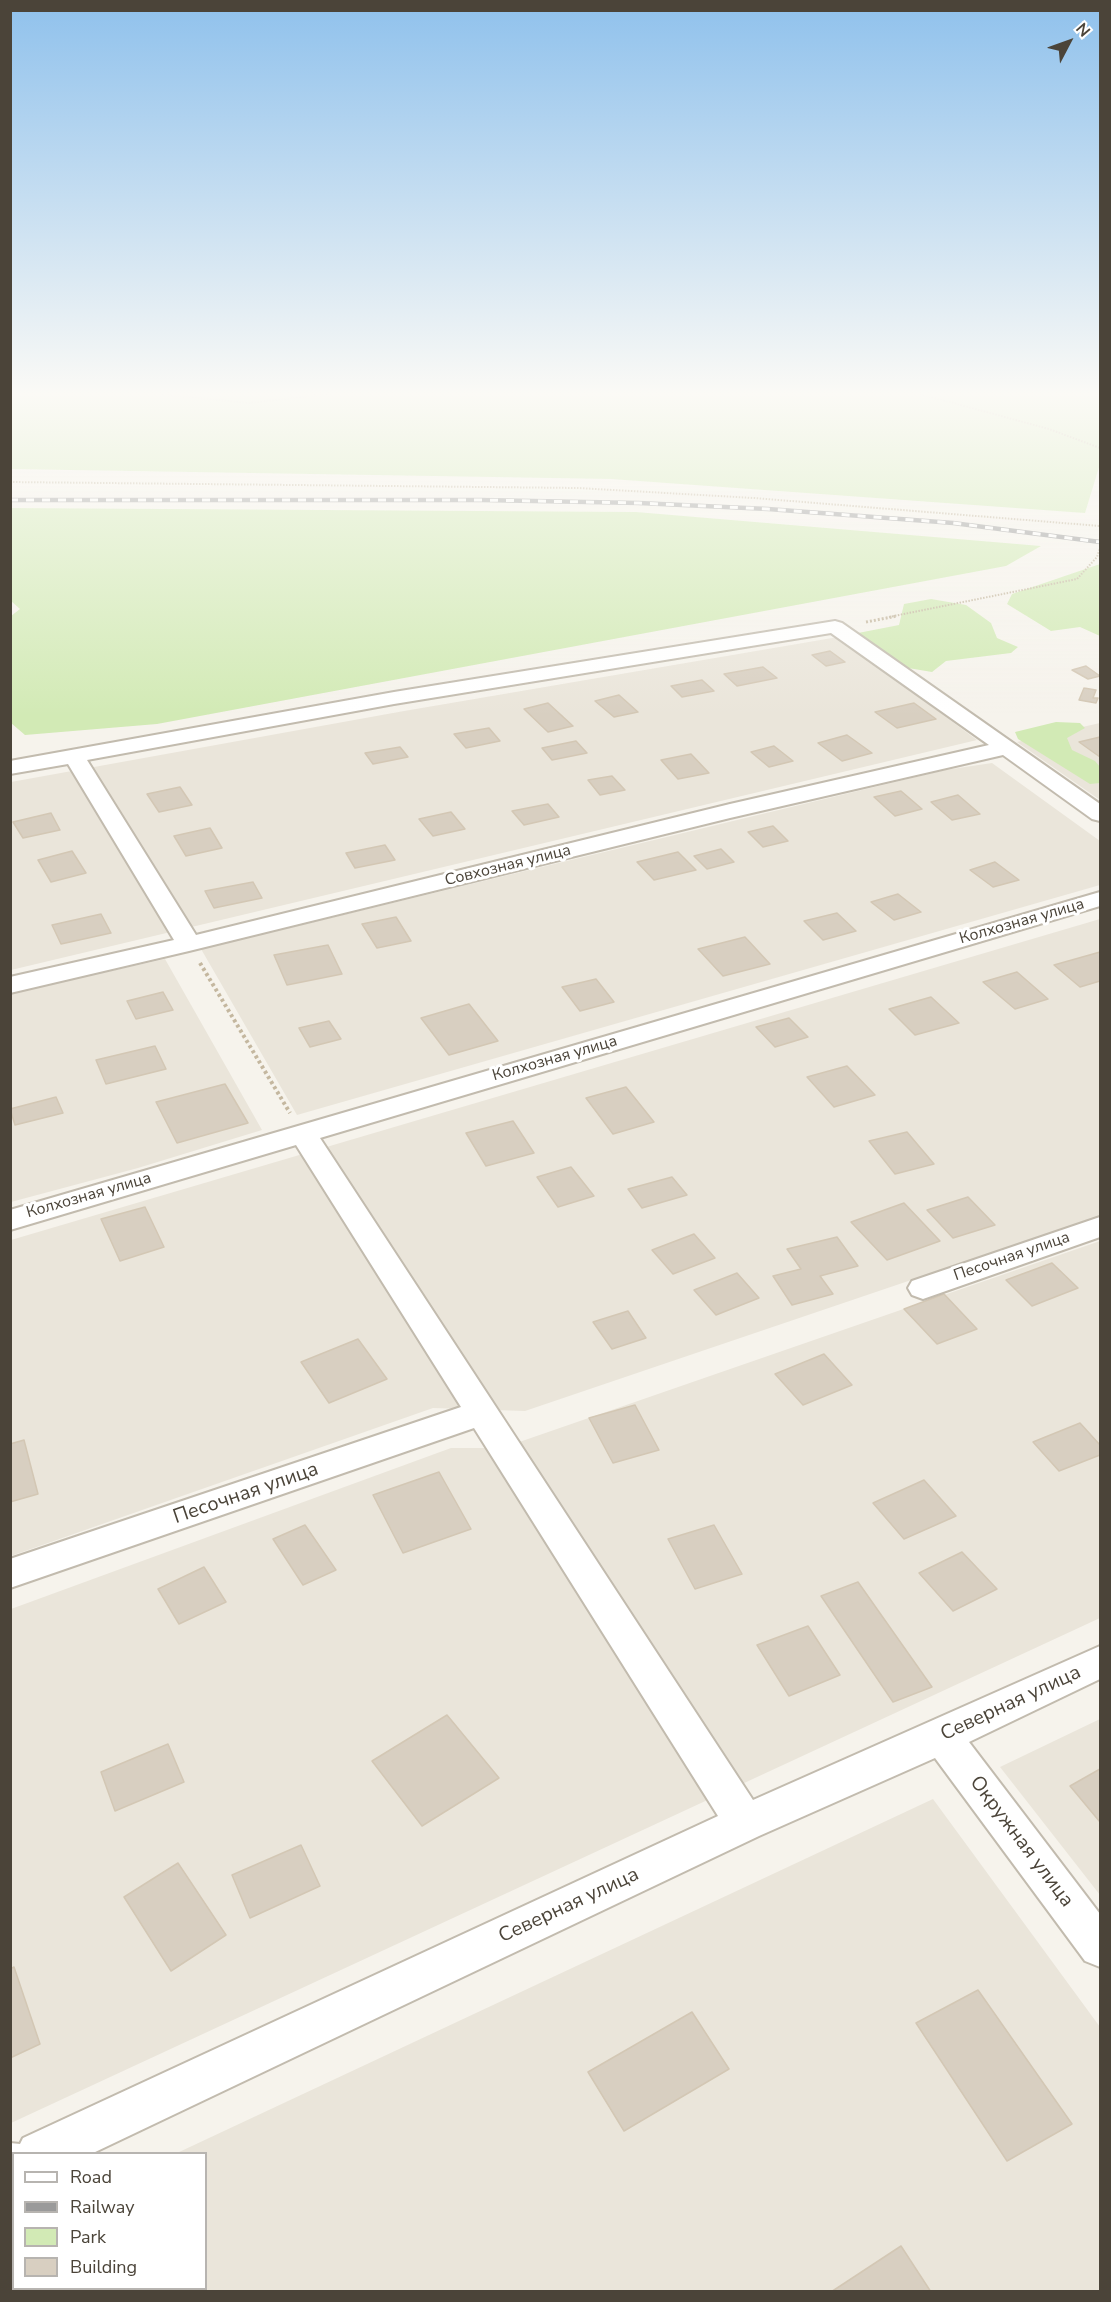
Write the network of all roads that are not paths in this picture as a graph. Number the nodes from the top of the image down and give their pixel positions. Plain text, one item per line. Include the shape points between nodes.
1 (1006, 748) junction
2 (74, 756) junction
3 (10, 768) edge
4 (1101, 789) edge
5 (1077, 798) junction
6 (1101, 814) edge
7 (1101, 899) edge
8 (189, 944) junction
9 (10, 985) edge
10 (303, 1134) junction
11 (10, 1220) edge
12 (1101, 1227) edge
13 (923, 1288) dead end
14 (482, 1413) junction
15 (10, 1574) edge
16 (1101, 1662) edge
17 (942, 1737) junction
18 (745, 1823) junction
19 (1101, 1947) edge
20 (43, 2152) edge

1 - 2 street via 835,627 394,698
1 - 5 street
1 - 8 street, Совхозная улица via 730,811
2 - 3 street
2 - 8 street
4 - 5 street
5 - 6 street
7 - 10 street, Колхозная улица
8 - 9 street, Совхозная улица
10 - 11 street, Колхозная улица
10 - 14 street
12 - 13 street, Песочная улица
14 - 15 street, Песочная улица
14 - 18 street
16 - 17 street, Северная улица
17 - 18 street, Северная улица
17 - 19 street, Окружная улица
18 - 20 street, Северная улица

